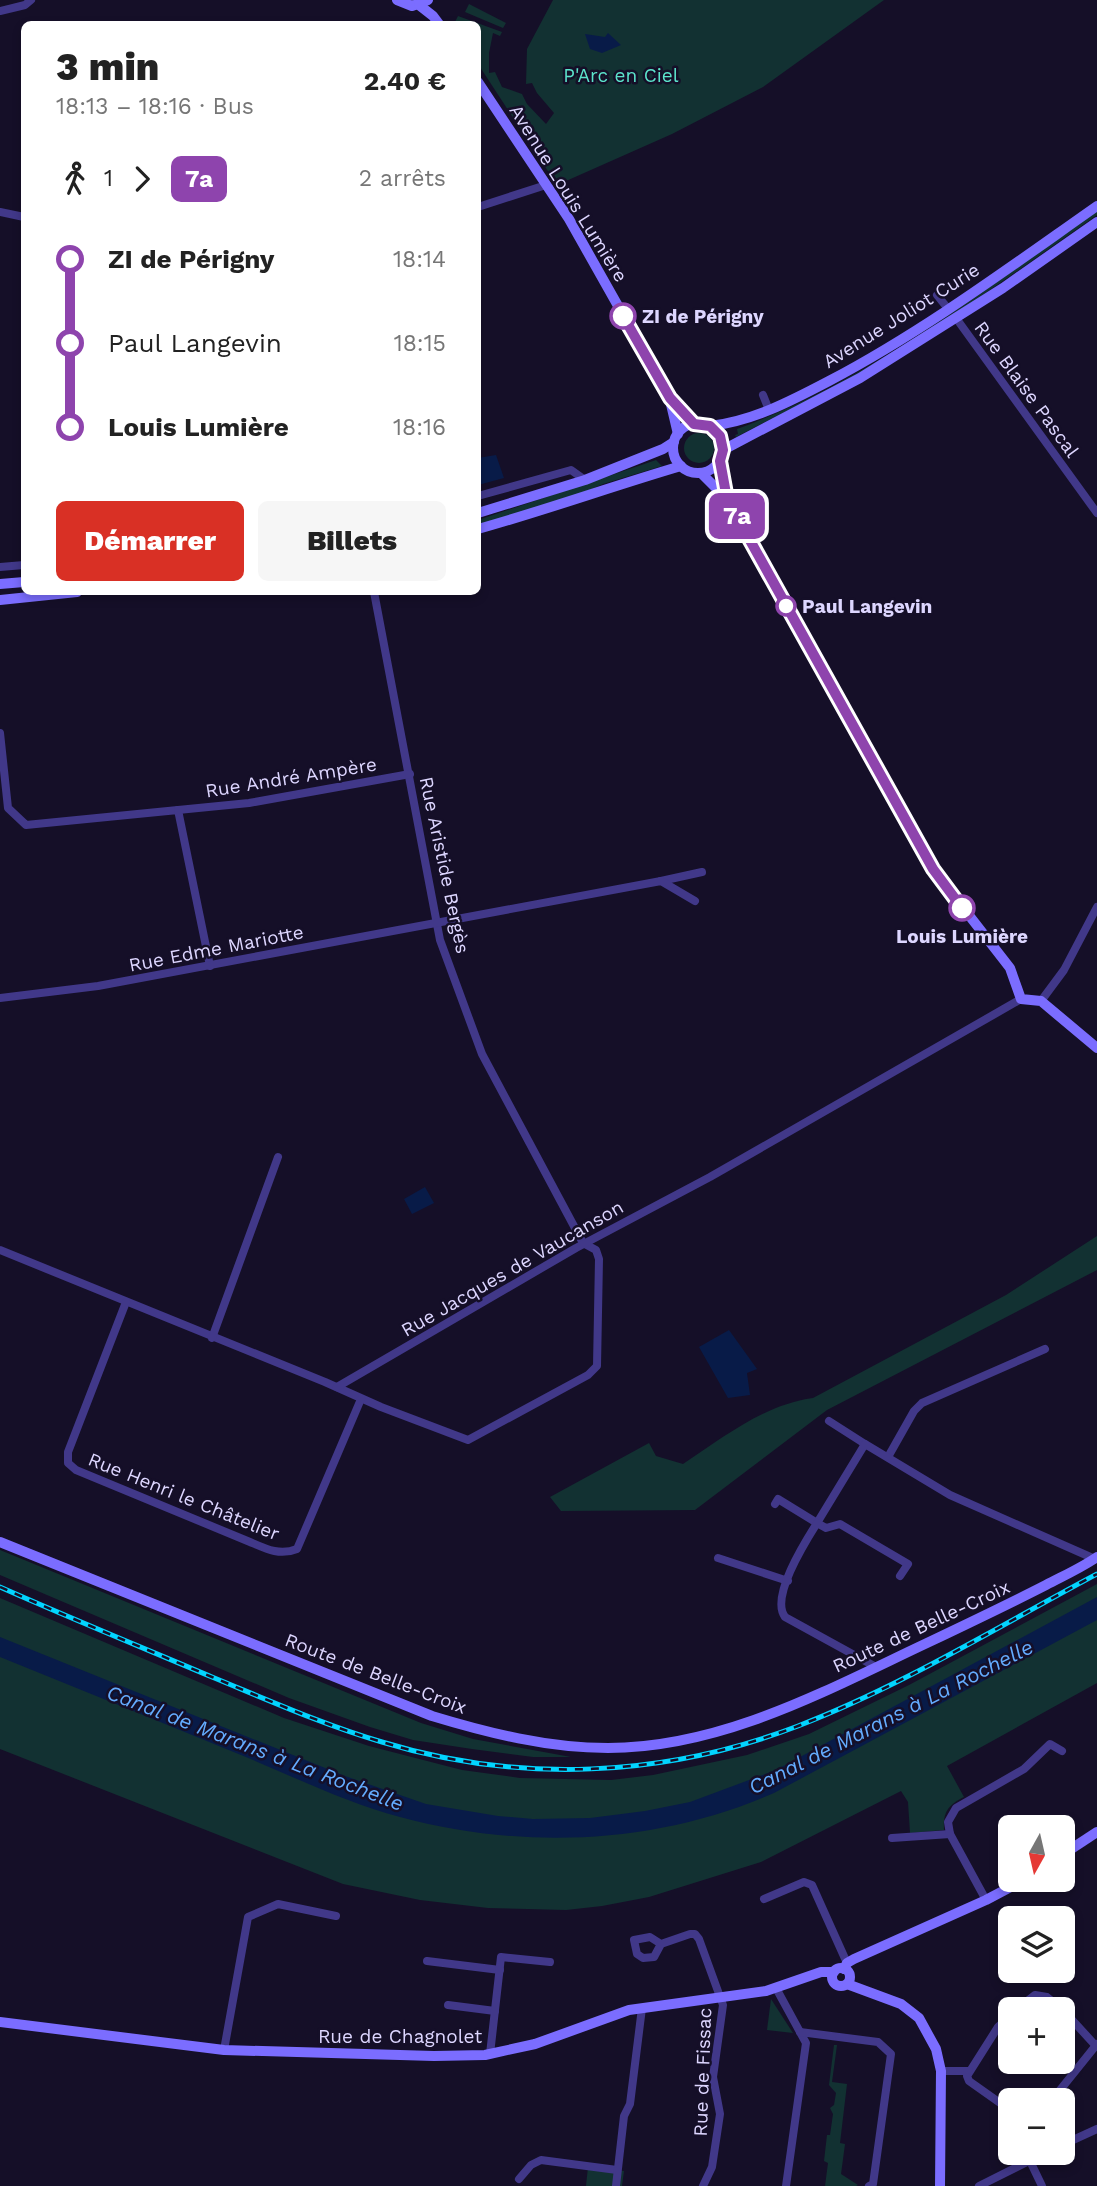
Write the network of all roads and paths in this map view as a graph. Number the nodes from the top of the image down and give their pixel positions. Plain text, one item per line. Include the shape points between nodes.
1 (31, 0) edge
2 (397, 0) edge
3 (426, 2) edge
4 (0, 11) edge
5 (436, 20) edge
6 (481, 87) edge
7 (546, 185) junction
8 (481, 206) edge
9 (1097, 206) edge
10 (0, 212) edge
11 (21, 216) edge
12 (1097, 222) edge
13 (937, 295) dead end
14 (952, 314) junction
15 (763, 395) dead end
16 (670, 398) junction
17 (769, 410) junction
18 (694, 424) junction
19 (710, 426) junction
20 (676, 438) junction
21 (722, 455) junction
22 (681, 466) junction
23 (701, 473) junction
24 (585, 480) junction
25 (481, 495) edge
26 (727, 499) junction
27 (481, 512) edge
28 (1097, 513) edge
29 (481, 528) edge
30 (21, 565) edge
31 (0, 567) edge
32 (21, 582) edge
33 (0, 584) edge
34 (48, 595) edge
35 (375, 595) edge
36 (0, 600) edge
37 (0, 733) edge
38 (410, 774) junction
39 (178, 810) junction
40 (702, 872) dead end
41 (662, 881) junction
42 (695, 901) dead end
43 (1097, 907) edge
44 (437, 922) junction
45 (210, 966) junction
46 (0, 998) edge
47 (1021, 999) junction
48 (1041, 1001) junction
49 (1097, 1048) edge
50 (278, 1157) dead end
51 (583, 1243) junction
52 (0, 1250) edge
53 (126, 1303) junction
54 (212, 1338) junction
55 (1045, 1349) dead end
56 (337, 1387) junction
57 (361, 1399) junction
58 (829, 1421) dead end
59 (865, 1444) junction
60 (888, 1457) junction
61 (775, 1504) dead end
62 (817, 1523) junction
63 (0, 1542) edge
64 (718, 1558) dead end
65 (1096, 1558) edge
66 (900, 1576) dead end
67 (788, 1581) junction
68 (876, 1667) junction
69 (1062, 1751) dead end
70 (1097, 1832) edge
71 (950, 1834) junction
72 (892, 1838) dead end
73 (1075, 1846) edge
74 (1001, 1892) edge
75 (764, 1899) dead end
76 (986, 1900) junction
77 (336, 1916) dead end
78 (661, 1944) dead end
79 (426, 1961) dead end
80 (550, 1962) dead end
81 (500, 1970) junction
82 (840, 1972) junction
83 (776, 1988) junction
84 (720, 1999) junction
85 (448, 2005) dead end
86 (642, 2008) junction
87 (495, 2011) junction
88 (0, 2022) edge
89 (1075, 2023) edge
90 (998, 2027) edge
91 (800, 2032) junction
92 (1096, 2045) edge
93 (224, 2050) junction
94 (490, 2054) junction
95 (969, 2071) junction
96 (947, 2072) junction
97 (970, 2081) junction
98 (1062, 2088) edge
99 (998, 2101) edge
100 (1097, 2129) edge
101 (1075, 2140) edge
102 (1022, 2165) edge
103 (1032, 2165) edge
104 (617, 2170) junction
105 (519, 2179) dead end
106 (871, 2185) edge
107 (616, 2186) edge
108 (703, 2186) edge
109 (786, 2186) edge
110 (940, 2186) edge
111 (979, 2186) edge
112 (1042, 2186) edge

1 - 4 street
2 - 3 street via 406,5
3 - 5 street
6 - 7 street, Avenue Louis Lumière
7 - 8 street
7 - 16 street, Avenue Louis Lumière
9 - 14 street, Avenue Joliot Curie
10 - 11 street
12 - 14 street, Avenue Joliot Curie via 1003,288
13 - 14 street, Rue Blaise Pascal
14 - 17 street, Avenue Joliot Curie
14 - 21 street, Avenue Joliot Curie via 860,378
14 - 28 street, Rue Blaise Pascal
15 - 17 street
16 - 18 street, Avenue Louis Lumière
16 - 20 street, Avenue Louis Lumière
17 - 19 street, Avenue Joliot Curie via 732,424
18 - 19 street
18 - 20 street
19 - 21 street via 720,436
20 - 22 street via 674,455
20 - 24 street via 663,449
21 - 23 street via 709,471
21 - 26 street
22 - 23 street
22 - 29 street
23 - 26 street
24 - 25 street via 570,470
24 - 27 street
26 - 47 street via 933,869 1010,968
30 - 31 street
32 - 33 street
34 - 36 street
35 - 38 street, Rue Aristide Bergès
37 - 39 street, Rue André Ampère via 8,808 26,825
38 - 39 street, Rue André Ampère via 249,803
38 - 44 street, Rue Aristide Bergès
39 - 45 street
40 - 41 street, Rue Edme Mariotte
41 - 42 street
41 - 44 street, Rue Edme Mariotte
43 - 48 street via 1064,970
44 - 45 street, Rue Edme Mariotte
44 - 51 street, Rue Aristide Bergès via 482,1054
45 - 46 street, Rue Edme Mariotte via 70,991
47 - 48 street
47 - 51 street, Rue Jacques de Vaucanson via 710,1177
48 - 49 street
50 - 54 street
51 - 56 street, Rue Jacques de Vaucanson
51 - 57 street, Rue Aristide Bergès via 596,1250 599,1259 593,1371 468,1440
52 - 53 street
53 - 54 street
53 - 57 street, Rue Henri le Châtelier via 68,1452 68,1464 250,1542 283,1553 298,1549
54 - 56 street
55 - 60 street via 922,1403
56 - 57 street
58 - 59 street
59 - 60 street
59 - 62 street
60 - 65 street via 950,1495
61 - 62 street via 778,1499
62 - 66 street via 826,1528 840,1524 908,1564
62 - 67 street
63 - 68 street, Route de Belle-Croix via 396,1704 463,1726 550,1743 610,1748 712,1732 791,1707
64 - 67 street
65 - 68 street, Route de Belle-Croix
67 - 68 street via 780,1604 785,1617
69 - 71 street via 1050,1744 1024,1769 956,1808 948,1822
70 - 73 street
71 - 72 street
71 - 76 street
74 - 76 street, Rue de Chagnolet
75 - 82 street via 808,1882 812,1885
76 - 82 street, Rue de Chagnolet
77 - 93 street via 278,1904 248,1917
78 - 84 street via 695,1934
79 - 81 street
80 - 81 street via 501,1957
81 - 87 street
82 - 83 street, Rue de Chagnolet
82 - 96 street, Rue de Chagnolet via 840,1986 847,1984 901,2004 919,2018
83 - 84 street, Rue de Chagnolet
83 - 91 street
84 - 86 street, Rue de Chagnolet
84 - 108 street, Rue de Fissac via 723,2005 713,2077 720,2114 712,2167
85 - 87 street
86 - 94 street, Rue de Chagnolet
86 - 104 street
87 - 94 street
88 - 93 street, Rue de Chagnolet
89 - 92 street
90 - 95 street
91 - 106 street via 878,2042 891,2054
91 - 109 street via 806,2043
92 - 98 street
93 - 94 street, Rue de Chagnolet
95 - 96 street
95 - 97 street
96 - 97 street
96 - 110 street, Rue de Chagnolet
97 - 99 street
100 - 101 street
102 - 111 street
103 - 112 street
104 - 105 street via 541,2160
104 - 107 street

